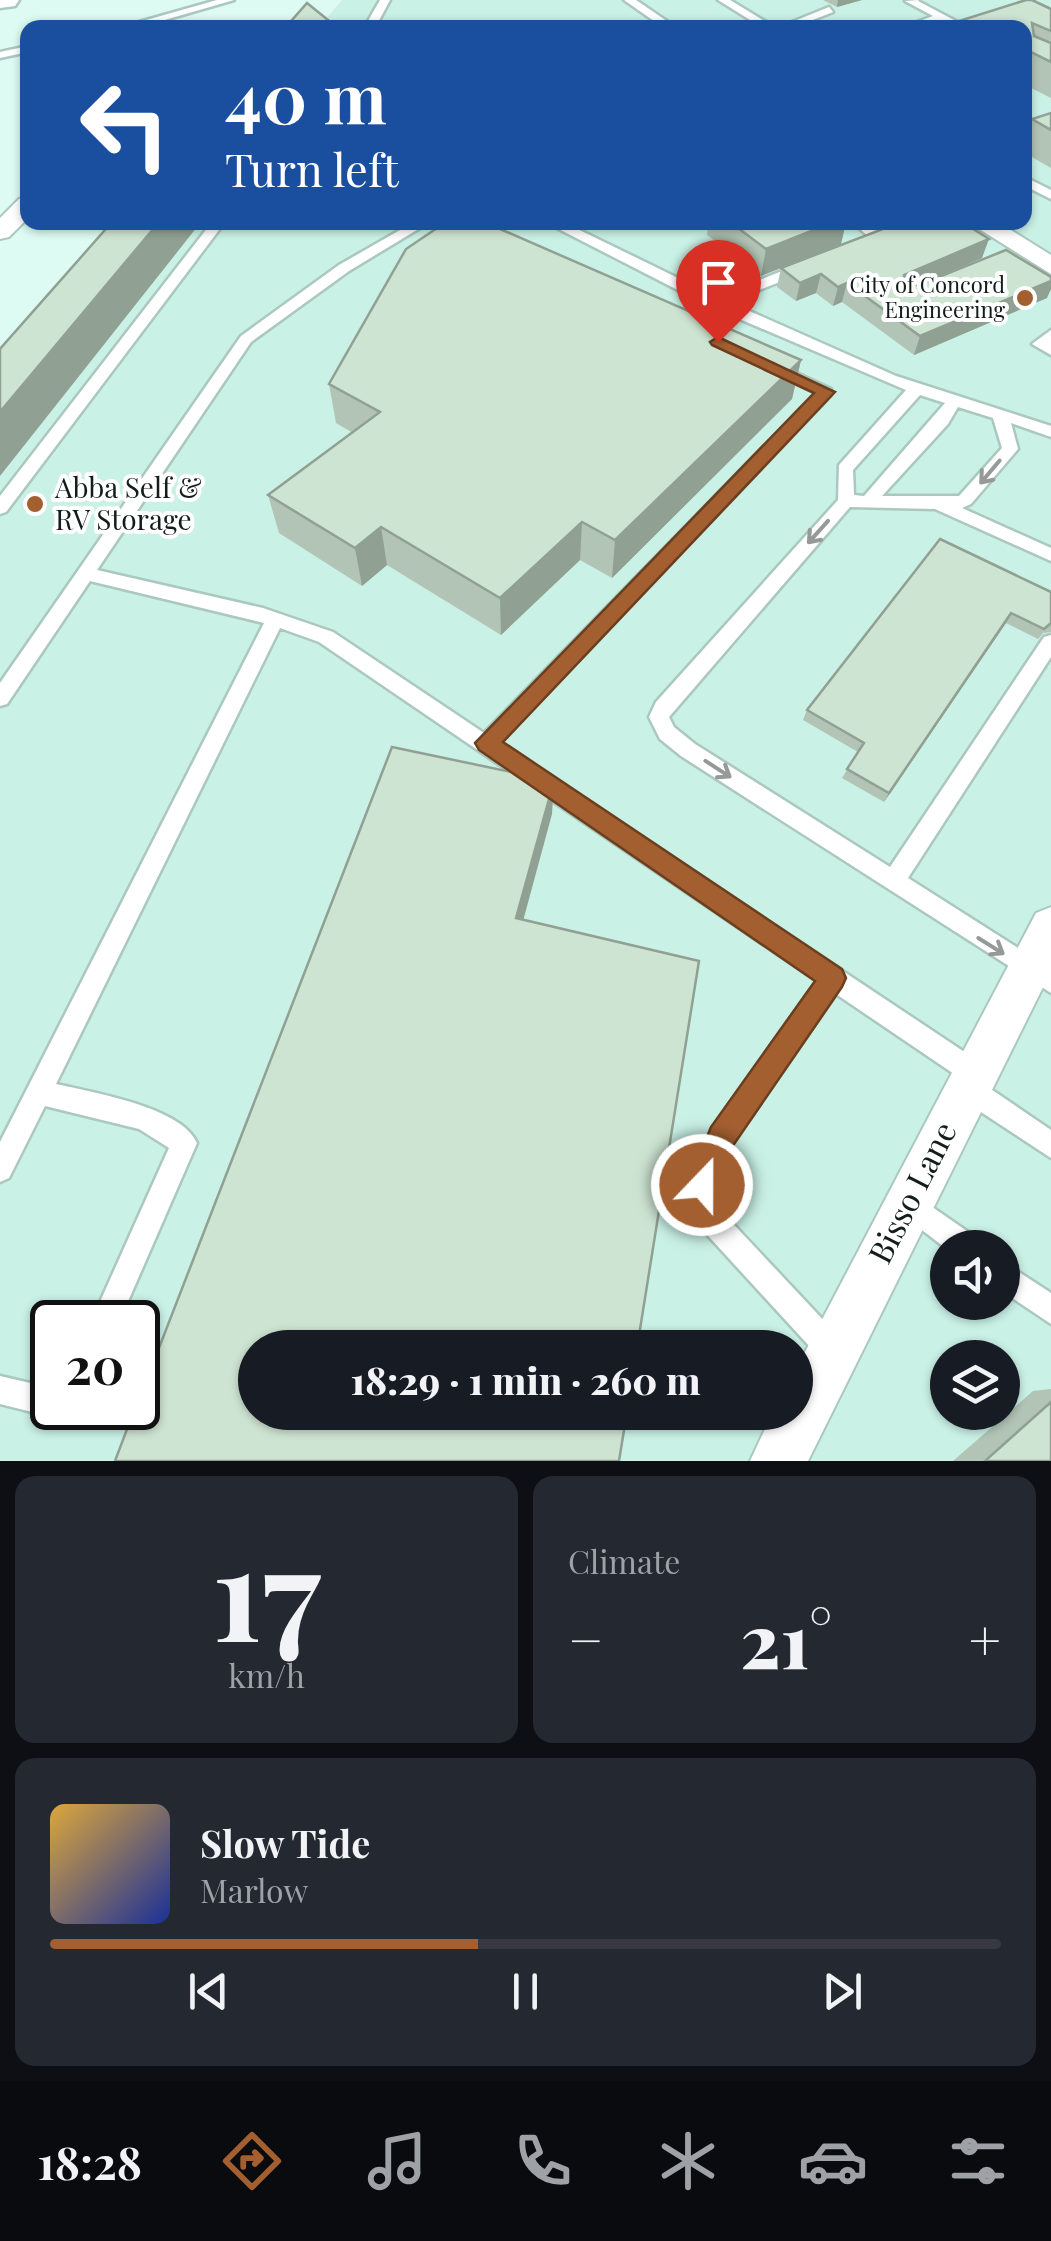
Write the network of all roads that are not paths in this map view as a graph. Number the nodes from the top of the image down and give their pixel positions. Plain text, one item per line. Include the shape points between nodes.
1 (228, 0) edge
2 (629, 0) edge
3 (723, 0) edge
4 (914, 0) edge
5 (828, 10) dead end
6 (942, 17) junction
7 (158, 20) edge
8 (660, 20) edge
9 (757, 20) edge
10 (807, 20) edge
11 (932, 20) edge
12 (948, 20) edge
13 (20, 212) edge
14 (213, 230) edge
15 (410, 230) edge
16 (568, 230) edge
17 (868, 230) edge
18 (992, 230) edge
19 (0, 232) edge
20 (841, 253) edge
21 (1035, 259) edge
22 (822, 260) edge
23 (714, 303) junction
24 (1051, 334) edge
25 (1051, 350) edge
26 (754, 358) edge
27 (917, 388) junction
28 (955, 400) junction
29 (1000, 414) junction
30 (1047, 425) edge
31 (870, 499) junction
32 (846, 501) junction
33 (936, 504) junction
34 (0, 508) edge
35 (1051, 555) edge
36 (84, 573) junction
37 (275, 619) junction
38 (1051, 642) edge
39 (0, 698) edge
40 (487, 743) junction
41 (893, 882) junction
42 (1043, 959) edge
43 (833, 978) junction
44 (971, 1081) junction
45 (38, 1092) junction
46 (1051, 1144) edge
47 (0, 1170) edge
48 (908, 1203) junction
49 (943, 1230) edge
50 (1020, 1287) edge
51 (115, 1300) edge
52 (1051, 1310) edge
53 (832, 1350) junction
54 (0, 1390) edge
55 (30, 1397) edge
56 (778, 1461) edge

1 - 7 lane
2 - 8 lane
3 - 9 lane
4 - 6 lane
5 - 10 lane
6 - 11 lane
6 - 12 lane
13 - 19 street
14 - 34 lane
15 - 36 lane via 246,339
16 - 23 lane
17 - 20 lane via 878,238
18 - 21 street
22 - 23 lane
23 - 27 lane
24 - 25 lane via 1040,344
26 - 40 lane via 826,392
27 - 28 lane
27 - 32 lane via 846,469
28 - 29 lane
28 - 31 lane
29 - 30 lane
29 -> 33 lane via 1010,449 965,500
31 - 32 lane
31 - 33 lane
32 -> 41 lane via 659,717 688,750
33 - 35 lane
36 - 37 lane
36 - 39 lane
37 - 40 lane via 326,636
37 - 45 lane
38 - 41 lane
40 - 43 lane
41 -> 42 lane
42 - 44 street, Bisso Lane
43 - 44 lane
43 - 53 lane via 721,1137 702,1185 710,1218
44 - 46 lane
44 - 48 street, Bisso Lane
45 - 47 lane
45 - 51 lane via 144,1118 184,1144
48 - 49 lane
48 - 53 street, Bisso Lane
50 - 52 lane
53 - 56 street, Bisso Lane
54 - 55 lane

